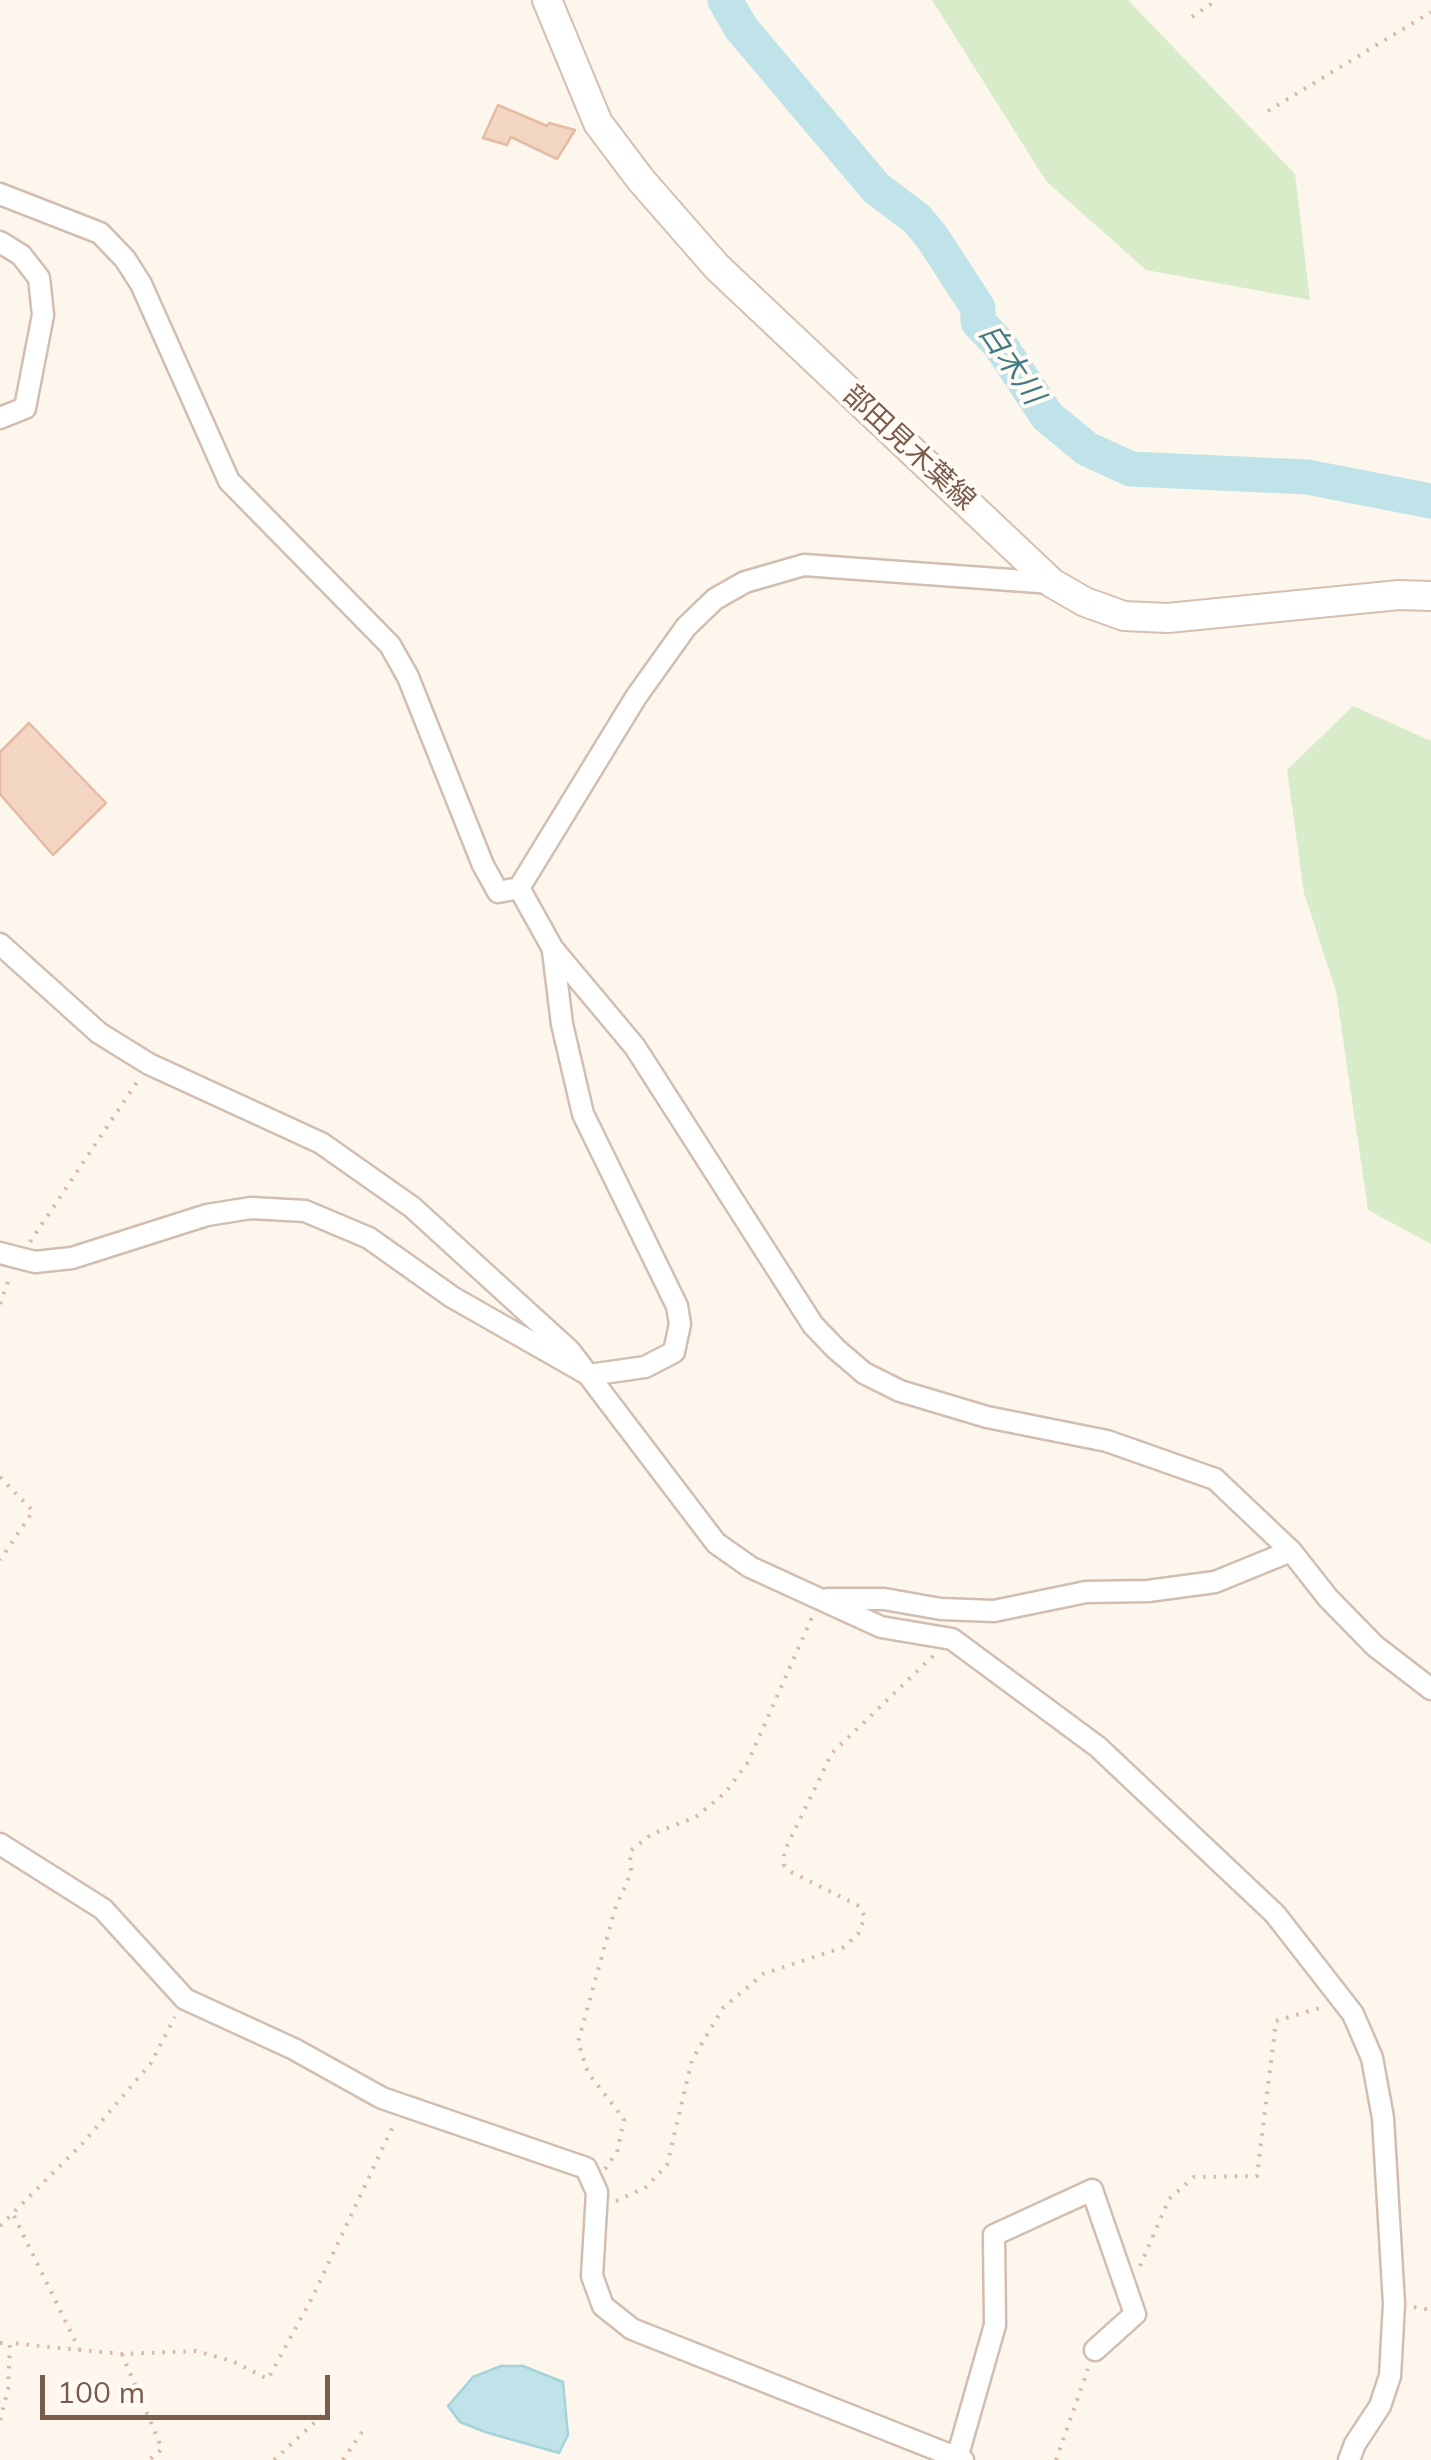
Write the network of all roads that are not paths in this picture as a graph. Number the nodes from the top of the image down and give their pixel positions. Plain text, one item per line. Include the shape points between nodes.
1 (547, 0) edge
2 (0, 194) edge
3 (0, 242) edge
4 (0, 418) edge
5 (1052, 584) junction
6 (1431, 596) edge
7 (519, 888) junction
8 (0, 944) edge
9 (553, 950) junction
10 (6, 1261) edge
11 (589, 1375) junction
12 (1292, 1551) junction
13 (818, 1603) junction
14 (1431, 1689) edge
15 (0, 1844) edge
16 (1094, 2350) road end
17 (960, 2459) edge
18 (1349, 2460) edge

1 - 5 main road, 部田見木葉線 via 598,123 654,194 717,266
2 - 7 street via 100,233 125,259 229,481 390,646 483,865 498,892
3 - 4 street via 21,254 39,278 43,315 25,408
5 - 6 main road, 部田見木葉線 via 1124,616 1168,618
5 - 7 street via 804,565 715,598 636,697
7 - 9 street
8 - 11 street via 99,1033 149,1064 321,1143 373,1176 498,1282
9 - 11 street via 583,1114 680,1324 674,1352 646,1368
9 - 12 street via 636,1047 814,1324 864,1373 987,1418 1169,1459 1216,1479
10 - 11 street via 72,1258 207,1215 251,1208 305,1211 369,1238 452,1297
11 - 13 street via 716,1543
12 - 13 street via 1216,1582 1086,1592 994,1612 884,1599
12 - 14 street via 1375,1646
13 - 18 street via 881,1627 952,1639 1048,1706 1196,1835 1275,1914 1343,2001 1372,2058 1384,2118 1394,2304 1386,2392
15 - 17 street via 96,1902 185,1999 357,2086 572,2161 593,2177 592,2276 604,2306 632,2329
16 - 17 street via 1135,2314 1092,2190 994,2235 995,2325

